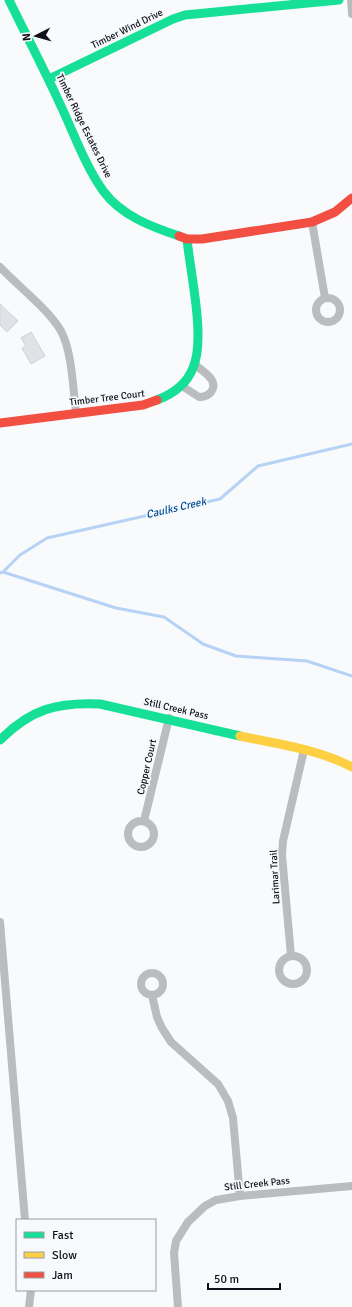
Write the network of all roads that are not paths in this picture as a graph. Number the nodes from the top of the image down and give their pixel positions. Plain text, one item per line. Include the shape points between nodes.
1 (9, 0) edge
2 (339, 0) edge
3 (350, 0) edge
4 (352, 14) edge
5 (49, 79) junction
6 (352, 198) edge
7 (312, 222) junction
8 (187, 239) junction
9 (0, 267) edge
10 (326, 298) dead end
11 (194, 364) junction
12 (182, 386) junction
13 (76, 412) junction
14 (0, 423) edge
15 (169, 718) junction
16 (0, 740) edge
17 (304, 750) junction
18 (352, 767) edge
19 (144, 821) dead end
20 (0, 922) edge
21 (291, 956) dead end
22 (152, 995) dead end
23 (352, 1186) edge
24 (240, 1196) junction
25 (25, 1219) edge
26 (31, 1291) edge
27 (30, 1307) edge
28 (178, 1307) edge

1 - 5 street, Timber Ridge Estates Drive
2 - 5 street, Timber Wind Drive via 185,15
3 - 4 street
5 - 8 street, Timber Ridge Estates Drive via 86,161 104,192 118,206 143,223
6 - 7 street, Timber Ridge Estates Drive via 336,212
7 - 8 street, Timber Ridge Estates Drive via 202,239
7 - 10 street
8 - 11 street, Timber Tree Court via 198,326 198,349
9 - 13 street via 46,312 61,331 69,356
11 - 12 street, Timber Tree Court
11 - 12 street via 211,378 212,390 207,395 199,397
12 - 13 street, Timber Tree Court via 158,401 143,405
13 - 14 street, Timber Tree Court
15 - 16 street, Still Creek Pass via 100,704 71,703 30,716
15 - 17 street, Still Creek Pass
15 - 19 street, Copper Court
17 - 18 street, Still Creek Pass via 339,760
17 - 21 street, Larimar Trail via 282,855
20 - 25 street
22 - 24 street via 157,1017 171,1042 218,1084 228,1101 233,1118
23 - 24 street, Still Creek Pass
24 - 28 street, Still Creek Pass via 216,1200 205,1206 188,1222 176,1241 174,1253
26 - 27 street

